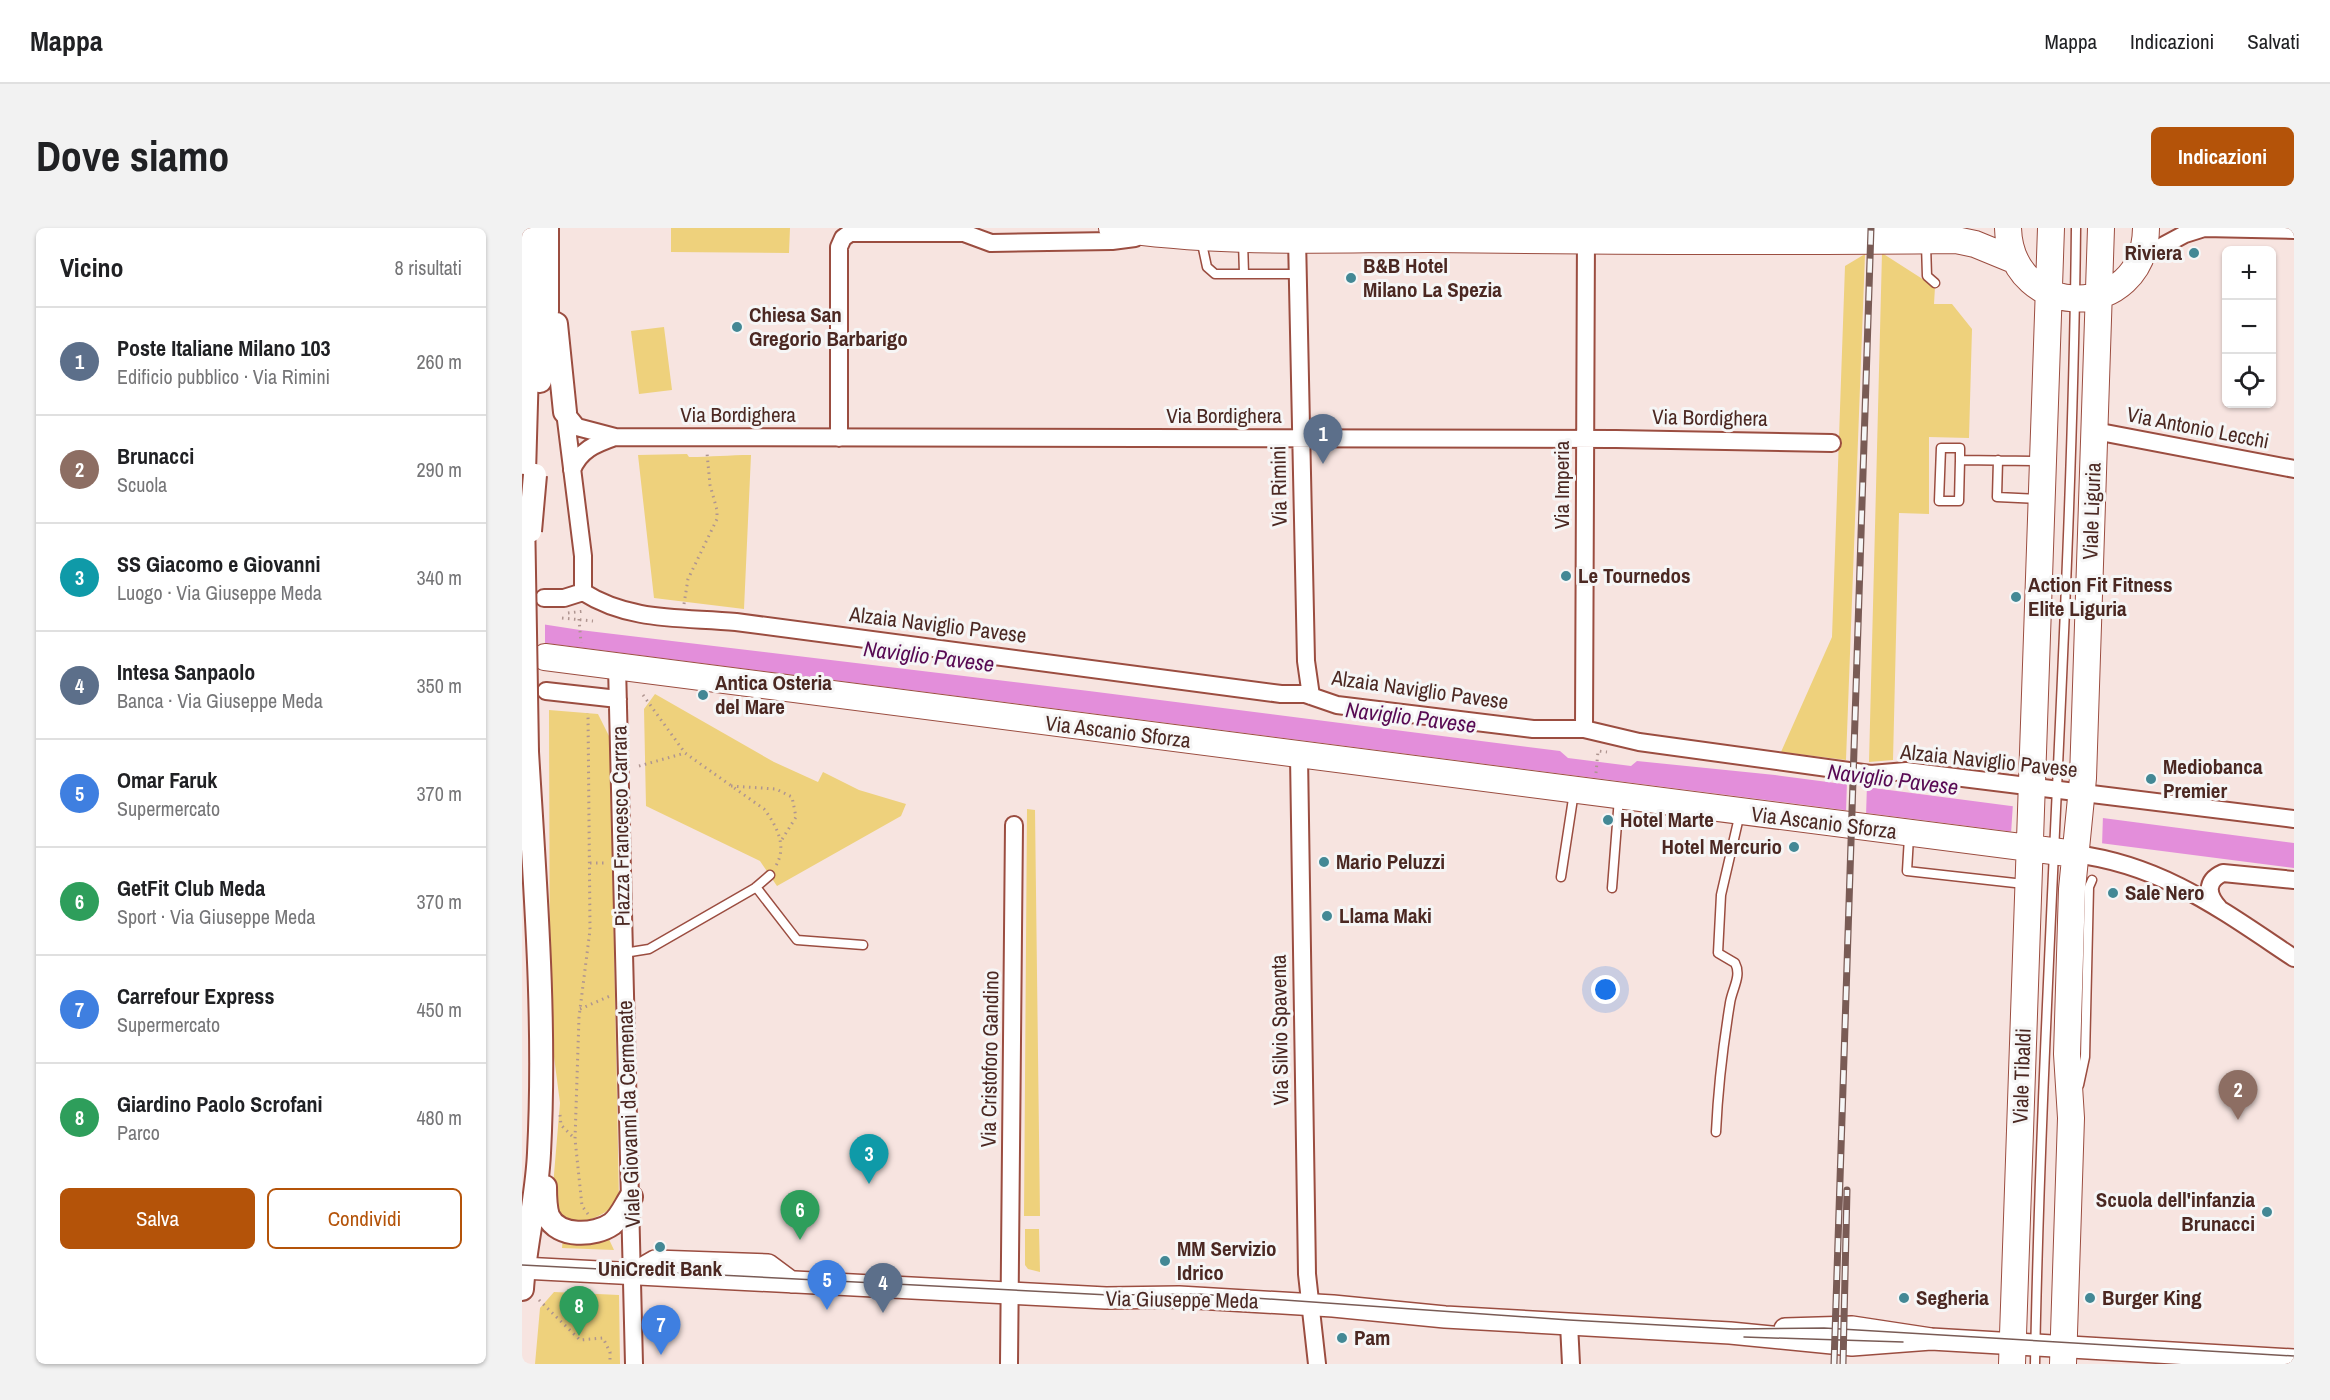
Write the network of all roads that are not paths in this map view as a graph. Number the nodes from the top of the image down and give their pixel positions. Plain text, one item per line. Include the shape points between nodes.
1 (531, 228) edge
2 (547, 228) edge
3 (1112, 228) edge
4 (2008, 228) edge
5 (2051, 228) edge
6 (2076, 228) edge
7 (2102, 228) edge
8 (2146, 228) edge
9 (2204, 228) edge
10 (2294, 230) edge
11 (1297, 231) edge
12 (1157, 234) junction
13 (1586, 234) edge
14 (1956, 234) edge
15 (1034, 236) edge
16 (1200, 236) junction
17 (1243, 238) junction
18 (1926, 240) junction
19 (2140, 258) junction
20 (2014, 260) junction
21 (1244, 274) junction
22 (1297, 274) junction
23 (1935, 283) dead end
24 (2049, 293) junction
25 (548, 297) junction
26 (2087, 297) junction
27 (565, 412) junction
28 (2095, 431) junction
29 (615, 437) junction
30 (839, 438) junction
31 (1301, 439) junction
32 (1585, 440) junction
33 (1832, 443) dead end
34 (1960, 460) junction
35 (1998, 460) junction
36 (2043, 460) junction
37 (2294, 469) edge
38 (572, 470) junction
39 (2042, 499) junction
40 (523, 513) edge
41 (583, 592) junction
42 (544, 598) dead end
43 (524, 625) edge
44 (545, 657) dead end
45 (617, 666) junction
46 (546, 691) dead end
47 (1311, 696) junction
48 (618, 699) junction
49 (1584, 729) junction
50 (1299, 756) junction
51 (1574, 791) junction
52 (2031, 793) junction
53 (1620, 797) junction
54 (2069, 798) junction
55 (1740, 813) junction
56 (2294, 819) edge
57 (1014, 825) dead end
58 (1909, 834) junction
59 (2029, 843) junction
60 (2066, 848) junction
61 (770, 875) road end
62 (1562, 877) dead end
63 (2092, 880) dead end
64 (2294, 880) edge
65 (2028, 884) junction
66 (756, 887) junction
67 (1612, 888) dead end
68 (2220, 909) junction
69 (863, 945) dead end
70 (624, 954) junction
71 (2294, 958) edge
72 (2074, 1080) junction
73 (541, 1100) junction
74 (1716, 1132) dead end
75 (631, 1197) junction
76 (633, 1274) junction
77 (527, 1281) edge
78 (1010, 1293) junction
79 (1309, 1304) junction
80 (1569, 1324) junction
81 (2024, 1354) edge
82 (2063, 1355) edge
83 (2197, 1359) edge
84 (2294, 1360) edge
85 (634, 1364) edge
86 (1009, 1364) edge
87 (1317, 1364) edge
88 (1571, 1364) edge

1 - 40 main road
2 - 25 main road
3 - 12 main road
4 - 20 main road
5 - 24 main road
6 - 26 lane, Viale Liguria
7 - 26 main road, Viale Liguria
8 - 19 main road
9 - 10 street
9 - 19 street
11 - 13 main road
11 - 17 main road
11 - 22 street, Via Rimini
12 - 15 street via 1112,241
12 - 16 main road
13 - 18 main road
13 - 32 street, Via Imperia
14 - 18 main road
14 - 20 main road
15 - 30 street via 991,243 964,233 850,233 843,238 839,247
16 - 17 main road
16 - 21 lane via 1207,267 1215,274
17 - 21 lane
18 - 23 lane via 1927,276
19 - 26 main road via 2120,284
20 - 24 main road via 2033,285
21 - 22 lane
22 - 31 street, Via Rimini
24 - 26 main road
24 - 36 main road
25 - 27 main road via 556,322
25 - 43 main road, bridge
26 - 28 main road, Viale Liguria
26 - 54 lane, Viale Liguria
27 - 29 street, Via Bordighera via 577,427
27 - 38 street
28 - 37 street, Via Antonio Lecchi
28 - 54 main road, Viale Liguria
29 - 30 street, Via Bordighera
29 - 38 street, Via Bordighera via 580,454
30 - 31 street, Via Bordighera
31 - 32 street, Via Bordighera
31 - 47 street, Via Rimini via 1305,661
32 - 33 street, Via Bordighera
32 - 49 street, Via Imperia
34 - 34 lane via 1959,501 1939,501 1941,448 1960,448
34 - 35 lane
35 - 36 lane
35 - 39 lane via 1997,496
36 - 39 main road
38 - 41 street via 583,556
39 - 52 main road
40 - 43 main road, bridge
41 - 42 street
41 - 47 street, Alzaia Naviglio Pavese via 604,605 642,615 736,622
43 - 73 main road, bridge
44 - 45 main road
45 - 48 street, Piazza Francesco Carrara
45 - 50 main road, Via Ascanio Sforza
46 - 48 street, Piazza Francesco Carrara
47 - 49 street, Alzaia Naviglio Pavese via 1337,705 1533,729
48 - 70 street, Piazza Francesco Carrara
49 - 52 street, Alzaia Naviglio Pavese via 1639,742 1871,774 1906,771
50 - 51 main road, Via Ascanio Sforza
50 - 79 street, Via Silvio Spaventa
51 - 53 main road, Via Ascanio Sforza
51 - 62 lane
52 - 54 street, Alzaia Naviglio Pavese
52 - 59 main road, Viale Tibaldi
53 - 55 main road, Via Ascanio Sforza
53 - 67 lane
54 - 56 street, Alzaia Naviglio Pavese
54 - 60 main road, Viale Tibaldi
55 - 58 main road, Via Ascanio Sforza
55 - 74 lane via 1720,903 1718,953 1735,963 1738,975 1722,1051
57 - 78 street, Via Cristoforo Gandino
58 - 59 main road, Via Ascanio Sforza
58 - 65 lane via 1907,871
59 - 60 main road, Via Ascanio Sforza
59 - 65 main road, Viale Tibaldi
60 - 68 street via 2138,867 2176,883
60 - 72 main road, Viale Tibaldi via 2068,1042
60 - 81 lane, Viale Tibaldi
61 - 66 lane
63 - 72 lane via 2085,1057
64 - 68 street via 2219,874 2209,891
65 - 81 main road, Viale Tibaldi
66 - 69 lane via 797,940
66 - 70 lane via 649,949
68 - 71 street
70 - 75 street, Viale Giovanni da Cermenate
72 - 82 main road, Viale Tibaldi
73 - 75 main road via 545,1202 553,1223 571,1232 602,1229 617,1219
73 - 77 main road
75 - 76 street, Viale Giovanni da Cermenate
76 - 77 street
76 - 78 street, Via Giuseppe Meda
76 - 85 street, Viale Giovanni da Cermenate
78 - 79 street, Via Giuseppe Meda
78 - 86 street, Via Cristoforo Gandino
79 - 80 street, Via Giuseppe Meda
79 - 87 street, Via Silvio Spaventa
80 - 81 street, Via Giuseppe Meda via 1730,1333 1852,1327
80 - 88 street
81 - 82 street, Via Giuseppe Meda
82 - 83 street, Via Giuseppe Meda
83 - 84 street, Via Giuseppe Meda

